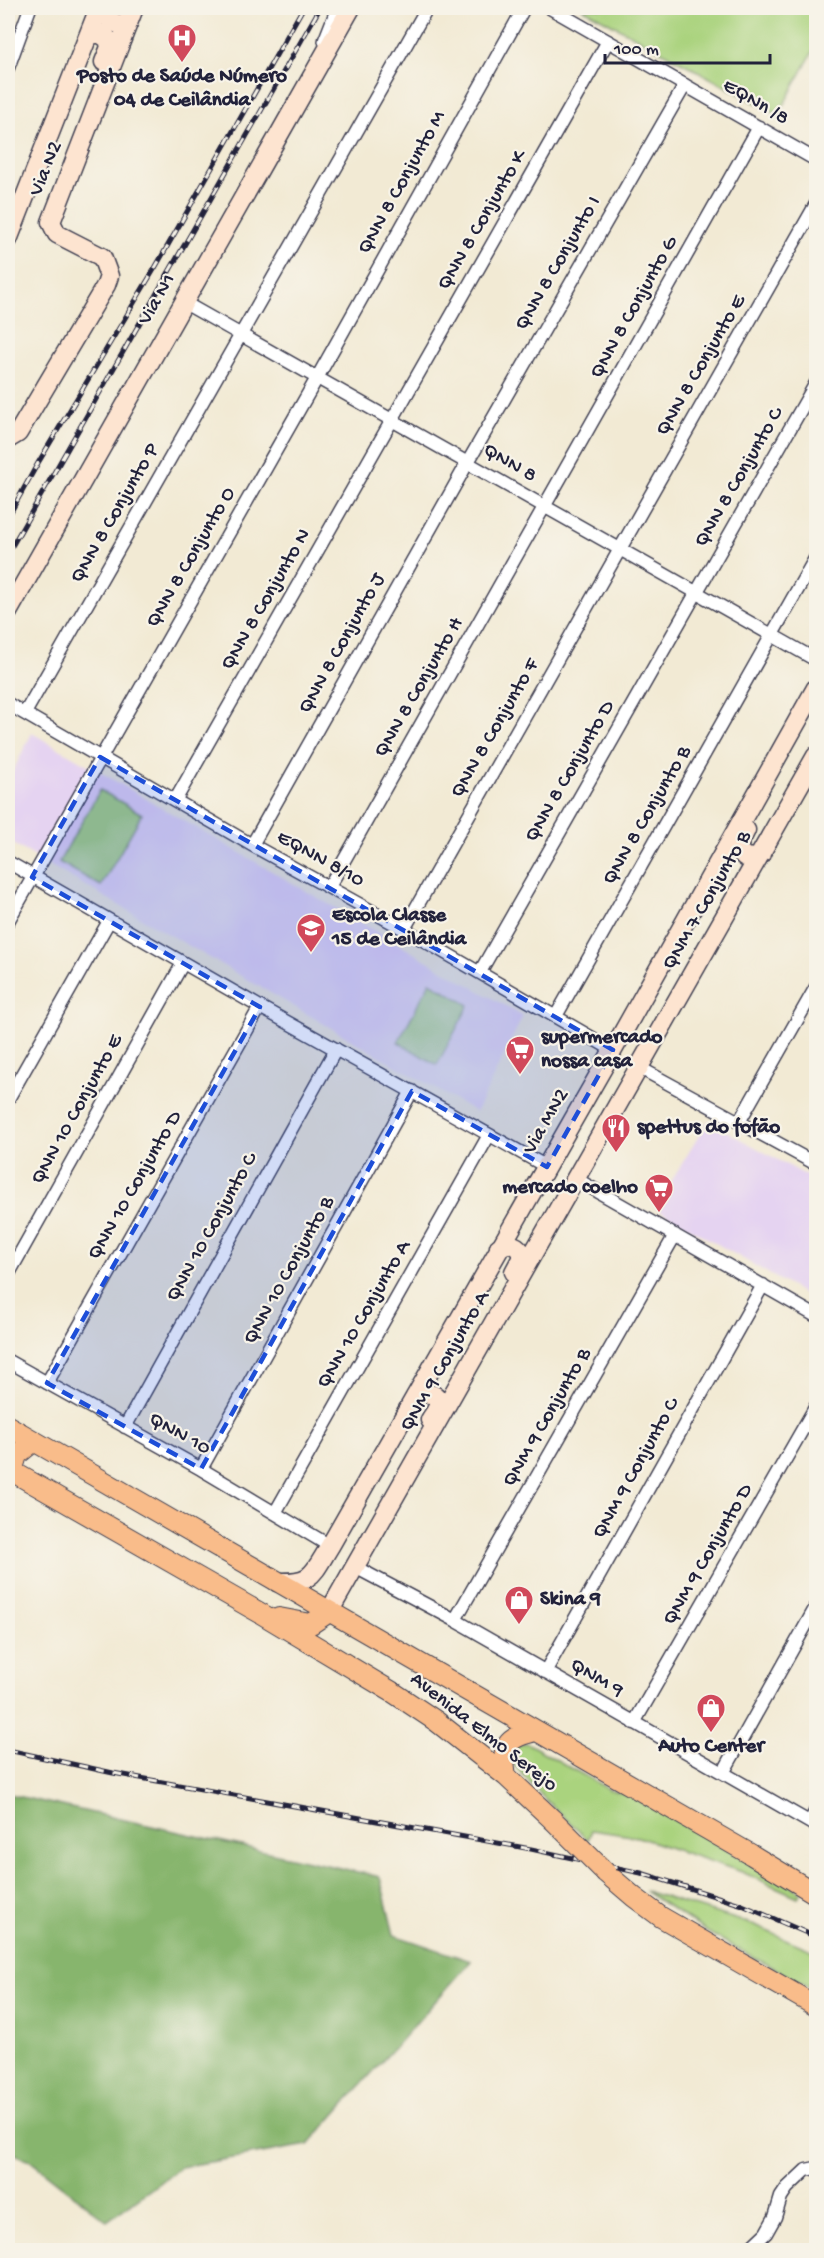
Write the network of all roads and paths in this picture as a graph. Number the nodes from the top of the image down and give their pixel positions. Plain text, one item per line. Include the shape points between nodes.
1 (30, 8) edge
2 (99, 8) edge
3 (108, 8) edge
4 (339, 8) edge
5 (351, 8) edge
6 (427, 8) edge
7 (524, 8) edge
8 (550, 8) edge
9 (132, 14) edge
10 (88, 36) junction
11 (608, 41) junction
12 (322, 59) junction
13 (8, 68) edge
14 (685, 86) junction
15 (759, 128) junction
16 (816, 160) edge
17 (71, 169) junction
18 (816, 204) edge
19 (12, 217) edge
20 (8, 240) edge
21 (183, 302) junction
22 (242, 335) junction
23 (317, 378) junction
24 (816, 383) edge
25 (392, 420) junction
26 (8, 440) edge
27 (468, 462) junction
28 (545, 507) junction
29 (621, 548) junction
30 (816, 557) edge
31 (697, 592) junction
32 (8, 612) edge
33 (773, 634) junction
34 (816, 660) edge
35 (816, 688) edge
36 (8, 704) edge
37 (25, 713) junction
38 (795, 726) junction
39 (816, 756) edge
40 (100, 757) junction
41 (176, 800) junction
42 (252, 845) junction
43 (761, 854) junction
44 (721, 860) junction
45 (8, 862) edge
46 (32, 877) junction
47 (748, 877) junction
48 (329, 887) junction
49 (8, 921) edge
50 (109, 921) junction
51 (404, 929) junction
52 (183, 963) junction
53 (480, 972) junction
54 (816, 987) edge
55 (260, 1007) junction
56 (556, 1016) junction
57 (336, 1049) junction
58 (613, 1050) junction
59 (640, 1068) junction
60 (412, 1091) junction
61 (8, 1099) edge
62 (739, 1122) junction
63 (489, 1135) junction
64 (816, 1164) edge
65 (547, 1167) junction
66 (576, 1179) junction
67 (675, 1235) junction
68 (499, 1247) junction
69 (486, 1270) junction
70 (8, 1275) edge
71 (763, 1285) junction
72 (508, 1299) junction
73 (816, 1316) edge
74 (8, 1361) edge
75 (462, 1379) junction
76 (47, 1383) junction
77 (415, 1397) junction
78 (816, 1406) edge
79 (124, 1426) junction
80 (8, 1427) edge
81 (34, 1441) junction
82 (8, 1442) edge
83 (201, 1469) junction
84 (10, 1471) edge
85 (275, 1513) junction
86 (386, 1514) junction
87 (330, 1546) junction
88 (355, 1567) junction
89 (277, 1581) junction
90 (816, 1607) edge
91 (329, 1612) junction
92 (262, 1614) junction
93 (455, 1620) junction
94 (545, 1672) junction
95 (634, 1723) junction
96 (536, 1731) junction
97 (723, 1773) junction
98 (506, 1776) junction
99 (816, 1810) edge
100 (813, 1824) edge
101 (816, 1894) edge
102 (816, 2006) edge
103 (816, 2168) edge
104 (748, 2250) edge

1 - 13 street
2 - 10 main road, Via N2
3 - 9 main road via 108,17 113,22 121,24
4 - 12 street, Via N1
5 - 12 main road
6 - 22 street
7 - 23 street, QNN 8 Conjunto M
8 - 11 street, EQNn /8
9 - 17 main road, Via N2
10 - 17 main road via 102,34 110,47 80,123
10 - 19 main road, Via N2
11 - 14 street, EQNn /8
11 - 25 street, QNN 8 Conjunto K
12 - 21 main road, Via N1
14 - 15 street, EQNn /8
14 - 27 street, QNN 8 Conjunto I
15 - 16 street, EQNn /8
15 - 28 street, QNN 8 Conjunto G
17 - 26 main road, Via N2 via 52,225 57,234 102,257 109,276 18,434
18 - 29 street, QNN 8 Conjunto E
19 - 20 main road, Via N2
21 - 22 street, QNN 8
21 - 32 main road, Via N1
22 - 23 street, QNN 8
22 - 37 street, QNN 8 Conjunto P
23 - 25 street, QNN 8
23 - 40 street, QNN 8 Conjunto O
24 - 31 street, QNN 8 Conjunto C
25 - 27 street, QNN 8
25 - 41 street, QNN 8 Conjunto N
27 - 28 street, QNN 8
27 - 42 street, QNN 8 Conjunto J
28 - 29 street, QNN 8
28 - 48 street, QNN 8 Conjunto H
29 - 31 street, QNN 8
29 - 51 street, QNN 8 Conjunto F
30 - 33 street, QNN 8 Conjunto B
31 - 33 street, QNN 8
31 - 53 street, QNN 8 Conjunto D
33 - 34 street, QNN 8
33 - 56 street, QNN 8 Conjunto B
35 - 38 main road, Via MN2
36 - 37 street, EQNN 8/10
37 - 40 street, EQNN 8/10
38 - 43 main road via 774,780 738,846 745,858
38 - 44 main road, Via MN2
39 - 43 main road, QNM 7 Conjunto B
40 - 41 street, EQNN 8/10
40 - 46 street, QNN 8 Conjunto O
41 - 42 street, EQNN 8/10
42 - 48 street, EQNN 8/10
43 - 47 main road, QNM 7 Conjunto B
44 - 47 main road
44 - 58 main road, Via MN2
45 - 46 street
46 - 49 street, QNN 8 Conjunto O
46 - 50 street
47 - 59 main road, QNM 7 Conjunto B
48 - 51 street, EQNN 8/10
50 - 52 street
50 - 61 street
51 - 53 street, EQNN 8/10
52 - 55 street
52 - 70 street, QNN 10 Conjunto E
53 - 56 street, EQNN 8/10
54 - 62 street
55 - 57 street
55 - 76 street, QNN 10 Conjunto D
56 - 58 street, EQNN 8/10
57 - 60 street
57 - 79 street, QNN 10 Conjunto C
58 - 65 main road, Via MN2
59 - 62 street
59 - 66 main road, QNM 7 Conjunto B
60 - 63 street
60 - 83 street, QNN 10 Conjunto B
62 - 64 street
63 - 65 street
63 - 85 street, QNN 10 Conjunto A
65 - 68 main road, Via MN2
66 - 67 street
66 - 72 main road, QNM 9 Conjunto A
67 - 71 street
67 - 93 street, QNM 9 Conjunto B
68 - 69 main road, Via MN2
68 - 72 main road via 513,1244 523,1255 508,1284
69 - 75 main road via 473,1311 438,1373 441,1382 448,1385 456,1385
69 - 77 main road, Via MN2
71 - 73 street
71 - 94 street, QNM 9 Conjunto C
72 - 75 main road, QNM 9 Conjunto A
74 - 76 street, QNN 10
75 - 86 main road, QNM 9 Conjunto A
76 - 79 street, QNN 10
77 - 86 main road via 426,1392 434,1395 437,1407 403,1467
77 - 87 main road, Via MN2
78 - 95 street, QNM 9 Conjunto D
79 - 83 street, QNN 10
80 - 81 main road, Avenida Elmo Serejo
80 - 82 main road
81 - 84 main road via 17,1455
81 - 89 main road, Avenida Elmo Serejo
83 - 85 street, QNN 10
84 - 92 main road, Avenida Elmo Serejo
85 - 87 street, QNN 10
86 - 88 main road, QNM 9 Conjunto A
87 - 89 main road, Via MN2 via 307,1580
88 - 91 main road, QNM 9 Conjunto A
88 - 93 street, QNM 9
89 - 91 main road, Avenida Elmo Serejo
90 - 97 street
91 - 92 main road via 311,1624
91 - 96 main road, Avenida Elmo Serejo
92 - 98 main road, Avenida Elmo Serejo via 394,1693
93 - 94 street, QNM 9
94 - 95 street, QNM 9
95 - 97 street, QNM 9
96 - 98 main road via 516,1736 506,1746
96 - 101 main road, Avenida Elmo Serejo
97 - 100 street, QNM 9
98 - 102 main road, Avenida Elmo Serejo, bridge via 634,1897 661,1917
99 - 100 street
103 - 104 street via 806,2170 787,2188 766,2233

